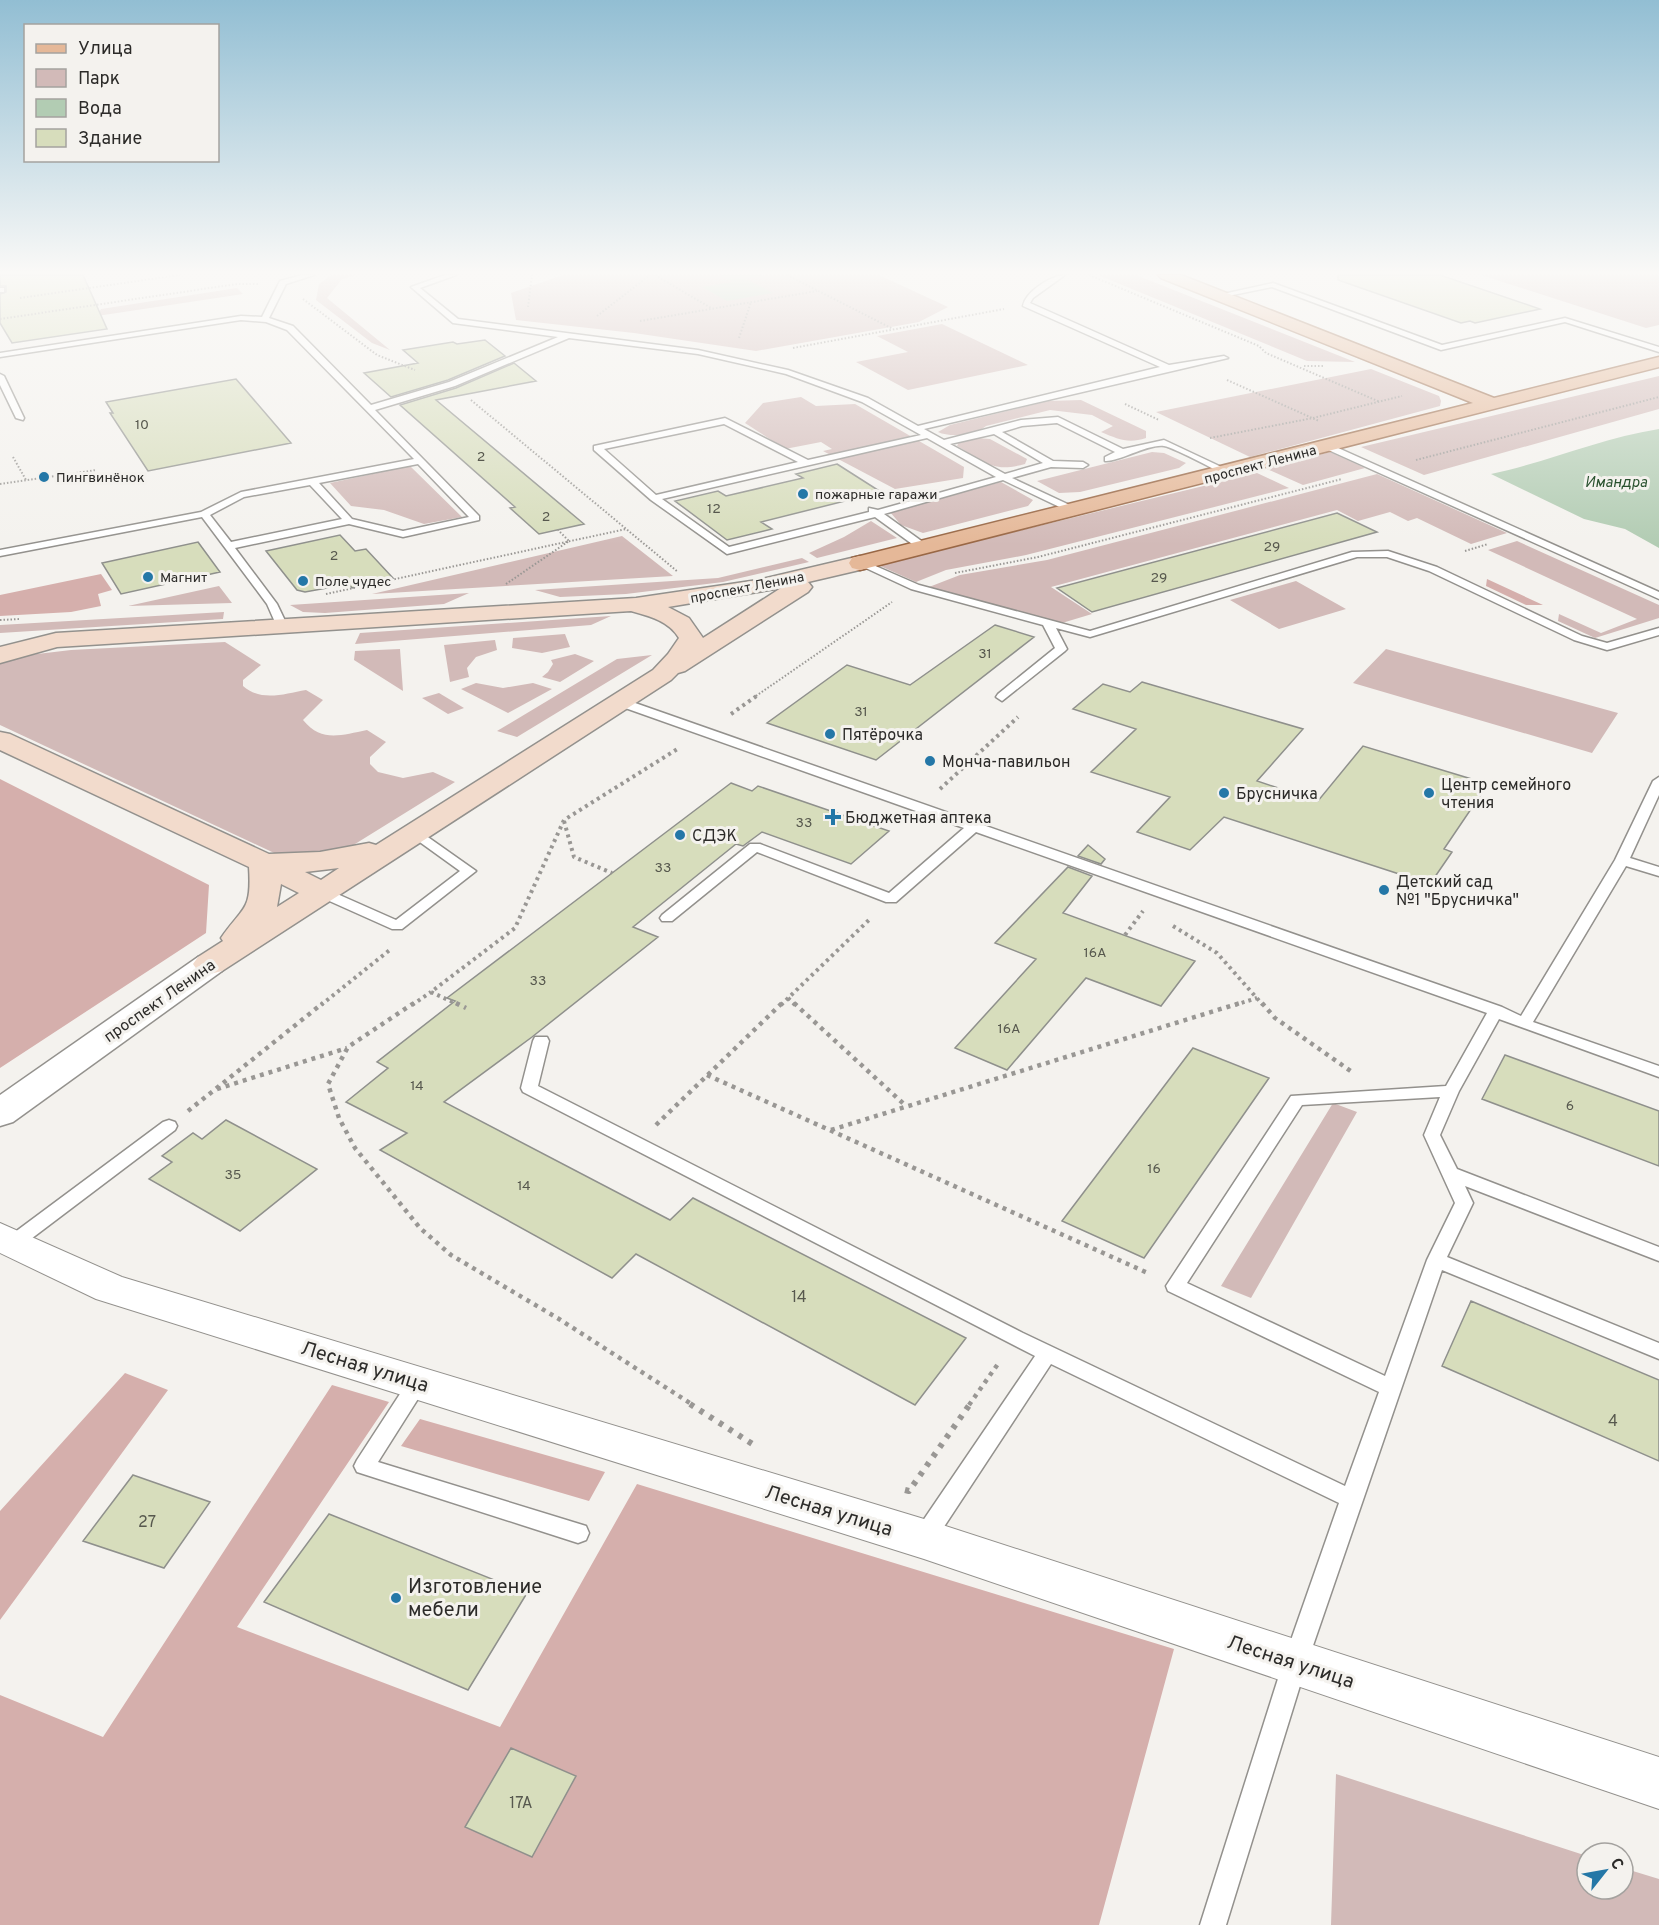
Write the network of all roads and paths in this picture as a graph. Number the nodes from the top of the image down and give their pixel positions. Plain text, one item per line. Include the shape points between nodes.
1 (325, 365) edge
2 (402, 365) edge
3 (498, 365) edge
4 (754, 365) edge
5 (1161, 365) edge
6 (1186, 365) edge
7 (1193, 365) edge
8 (1393, 365) edge
9 (1648, 365) edge
10 (1168, 368) junction
11 (0, 376) edge
12 (452, 384) junction
13 (1404, 396) dead end
14 (1659, 397) edge
15 (1492, 404) junction
16 (368, 409) junction
17 (20, 418) dead end
18 (1313, 418) junction
19 (919, 428) junction
20 (995, 431) junction
21 (931, 435) junction
22 (1359, 437) junction
23 (1202, 439) dead end
24 (943, 443) junction
25 (1327, 446) junction
26 (1122, 452) junction
27 (12, 457) dead end
28 (1108, 459) dead end
29 (420, 461) junction
30 (806, 463) junction
31 (1051, 464) junction
32 (1083, 465) dead end
33 (96, 470) dead end
34 (1378, 470) junction
35 (1227, 472) junction
36 (1003, 477) junction
37 (26, 480) junction
38 (312, 481) junction
39 (0, 484) edge
40 (654, 498) junction
41 (1073, 510) junction
42 (873, 511) junction
43 (204, 514) junction
44 (349, 521) junction
45 (627, 529) junction
46 (558, 530) dead end
47 (569, 542) junction
48 (227, 546) junction
49 (923, 547) junction
50 (0, 553) edge
51 (860, 563) junction
52 (685, 578) dead end
53 (915, 587) junction
54 (498, 589) dead end
55 (324, 595) dead end
56 (1659, 596) edge
57 (632, 604) junction
58 (1048, 623) junction
59 (282, 627) junction
60 (1659, 631) edge
61 (56, 640) junction
62 (0, 645) edge
63 (0, 655) edge
64 (662, 675) junction
65 (1002, 697) dead end
66 (618, 701) junction
67 (1021, 715) dead end
68 (704, 732) junction
69 (0, 740) edge
70 (1659, 781) edge
71 (919, 808) junction
72 (564, 820) junction
73 (972, 828) junction
74 (407, 837) junction
75 (1622, 860) junction
76 (264, 862) junction
77 (1659, 872) edge
78 (612, 873) dead end
79 (321, 892) junction
80 (891, 899) junction
81 (1145, 908) dead end
82 (667, 918) dead end
83 (1172, 925) dead end
84 (1125, 935) dead end
85 (394, 946) dead end
86 (210, 964) junction
87 (431, 992) junction
88 (788, 998) junction
89 (1257, 998) junction
90 (466, 1008) dead end
91 (1496, 1011) junction
92 (1524, 1024) junction
93 (541, 1041) dead end
94 (348, 1047) junction
95 (1659, 1072) edge
96 (707, 1076) junction
97 (214, 1090) junction
98 (1451, 1090) junction
99 (1384, 1095) junction
100 (907, 1107) junction
101 (0, 1113) edge
102 (169, 1126) joint
103 (830, 1130) junction
104 (636, 1143) junction
105 (1449, 1173) junction
106 (7, 1240) edge
107 (1659, 1254) edge
108 (1436, 1260) junction
109 (1175, 1286) junction
110 (1016, 1338) junction
111 (1659, 1351) edge
112 (1047, 1353) junction
113 (418, 1383) junction
114 (1390, 1388) junction
115 (758, 1447) dead end
116 (898, 1488) dead end
117 (1351, 1499) junction
118 (579, 1533) dead end
119 (924, 1539) junction
120 (1295, 1663) junction
121 (1659, 1784) edge
122 (1212, 1925) edge

1 - 16 lane
2 - 12 path
3 - 12 lane
4 - 19 lane via 827,385
5 - 10 lane
6 - 10 lane
7 - 18 path
8 - 15 main road
9 - 15 main road, проспект Ленина
10 - 19 lane
11 - 17 lane
12 - 16 lane
12 - 45 path
13 - 18 path
14 - 34 path
15 - 22 main road, проспект Ленина
16 - 29 lane
18 - 22 path
18 - 23 path
19 - 21 lane
20 - 24 lane
20 - 26 lane via 1021,423 1058,420
20 - 31 lane
21 - 24 lane
21 - 30 lane
22 - 25 main road, проспект Ленина
24 - 36 lane
25 - 34 lane
25 - 35 main road, проспект Ленина
26 - 28 lane
26 - 35 lane via 1164,443
27 - 37 path
29 - 38 lane
29 - 44 lane via 476,518 403,534
30 - 40 lane
30 - 40 lane via 725,421 597,448
31 - 32 lane
31 - 36 lane
33 - 37 path
34 - 53 path via 1038,557 955,573
34 - 56 lane
35 - 41 main road, проспект Ленина
36 - 41 lane
36 - 42 lane
37 - 39 path
38 - 43 lane via 241,495
38 - 44 lane
40 - 42 lane via 727,551
41 - 49 main road, проспект Ленина
42 - 49 lane
43 - 48 lane
43 - 50 lane
44 - 48 lane
45 - 47 path
45 - 52 path
46 - 47 path
47 - 54 path
47 - 55 path
48 - 59 lane via 272,604
49 - 51 main road, проспект Ленина
51 - 53 lane
51 - 57 main road, проспект Ленина via 758,587
51 - 64 main road, проспект Ленина via 796,588
53 - 58 lane
53 - 68 path
57 - 59 main road, проспект Ленина
57 - 64 main road via 671,616 685,626 691,638
58 - 60 lane via 1090,634 1356,554 1388,554 1433,569 1578,638 1607,646
58 - 65 lane via 1061,649
59 - 61 main road, проспект Ленина
61 - 62 main road
61 - 63 main road
64 - 66 main road, проспект Ленина
66 - 68 lane
66 - 74 main road, проспект Ленина via 511,774
67 - 71 path
68 - 71 lane
68 - 72 path
69 - 76 main road
70 - 75 lane
71 - 73 lane
72 - 78 path via 574,857
72 - 87 path via 515,928
73 - 80 lane
73 - 91 lane
74 - 76 main road via 339,860 304,864
74 - 79 main road, проспект Ленина
74 - 79 lane via 469,871 397,926
75 - 77 lane
75 - 92 lane
76 - 79 main road
76 - 86 main road via 266,896 253,922
79 - 86 main road, проспект Ленина
80 - 82 lane via 755,847
80 - 88 path
81 - 84 path
83 - 89 path via 1217,953
85 - 97 path
86 - 101 street, проспект Ленина
87 - 90 path
87 - 94 path
88 - 96 path
88 - 100 path
89 - 99 path via 1275,1018
89 - 100 path
91 - 92 lane
91 - 98 lane
92 - 95 lane
93 - 104 lane via 529,1088
94 - 97 path
94 - 115 path via 328,1084 339,1118 356,1148 420,1228 451,1255
96 - 103 path
96 - 104 path
97 - 102 path
98 - 99 lane
98 - 105 lane via 1432,1135
99 - 109 lane via 1297,1100
100 - 103 path
102 - 106 lane
103 - 109 path
104 - 110 lane
105 - 107 lane
105 - 108 lane via 1464,1203
106 - 113 street, Лесная улица via 110,1288
108 - 111 lane
108 - 114 lane
109 - 114 lane
110 - 112 lane
110 - 116 path via 909,1491
112 - 117 lane
112 - 119 lane
113 - 118 lane via 364,1466
113 - 119 street, Лесная улица
114 - 117 lane
117 - 120 lane
119 - 120 street, Лесная улица
120 - 121 street, Лесная улица
120 - 122 lane

